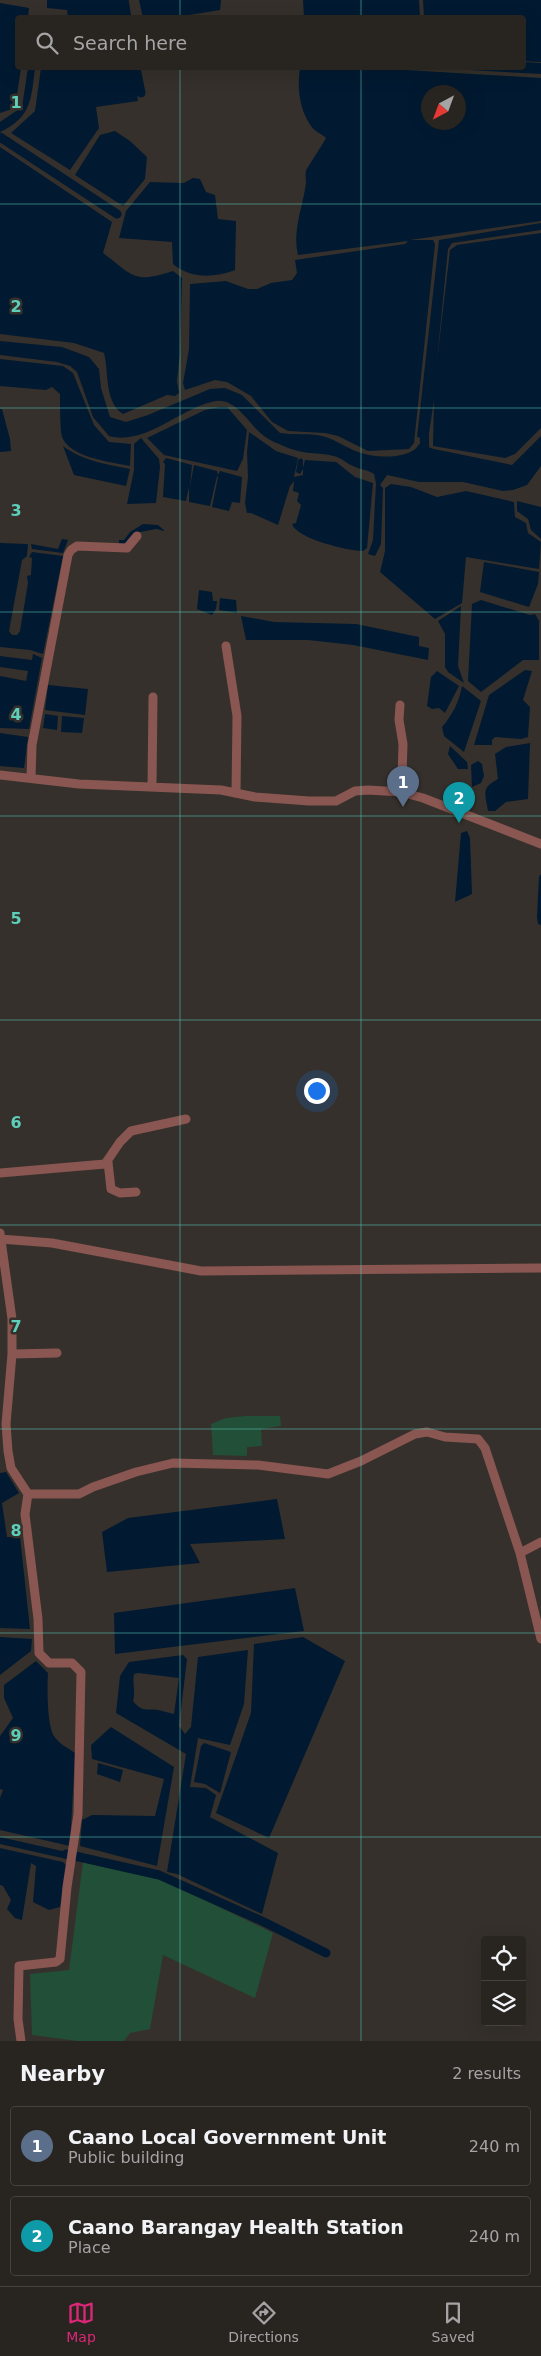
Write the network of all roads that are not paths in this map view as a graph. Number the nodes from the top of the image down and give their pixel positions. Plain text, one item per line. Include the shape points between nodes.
1 (137, 536) dead end
2 (226, 646) dead end
3 (153, 697) dead end
4 (400, 705) dead end
5 (0, 775) edge
6 (31, 778) junction
7 (152, 787) junction
8 (400, 792) junction
9 (236, 794) junction
10 (541, 844) edge
11 (186, 1119) dead end
12 (108, 1162) junction
13 (0, 1173) edge
14 (136, 1192) dead end
15 (1, 1237) edge
16 (541, 1268) edge
17 (57, 1353) dead end
18 (12, 1354) junction
19 (3, 1424) edge
20 (28, 1494) junction
21 (541, 1542) edge
22 (520, 1553) junction
23 (541, 1639) edge
24 (21, 2041) edge

1 - 6 street via 127,548 76,546 68,556 32,745
2 - 9 street via 237,716
3 - 7 street
4 - 8 street via 402,777 397,786
5 - 6 street
6 - 7 street
7 - 9 street via 221,790
8 - 9 street via 355,791 336,801
8 - 10 street
11 - 12 street via 131,1131
12 - 13 street
12 - 14 street via 112,1189 120,1193
15 - 16 street via 202,1271
15 - 18 street via 12,1318
17 - 18 street
18 - 19 street
19 - 20 street via 11,1468
20 - 22 street via 79,1494 173,1463 258,1465 328,1474 426,1432 474,1438 482,1444
20 - 24 street via 25,1514 38,1618 39,1653 49,1663 72,1663 81,1672 79,1791 60,1959 18,1968
21 - 22 street
22 - 23 street

